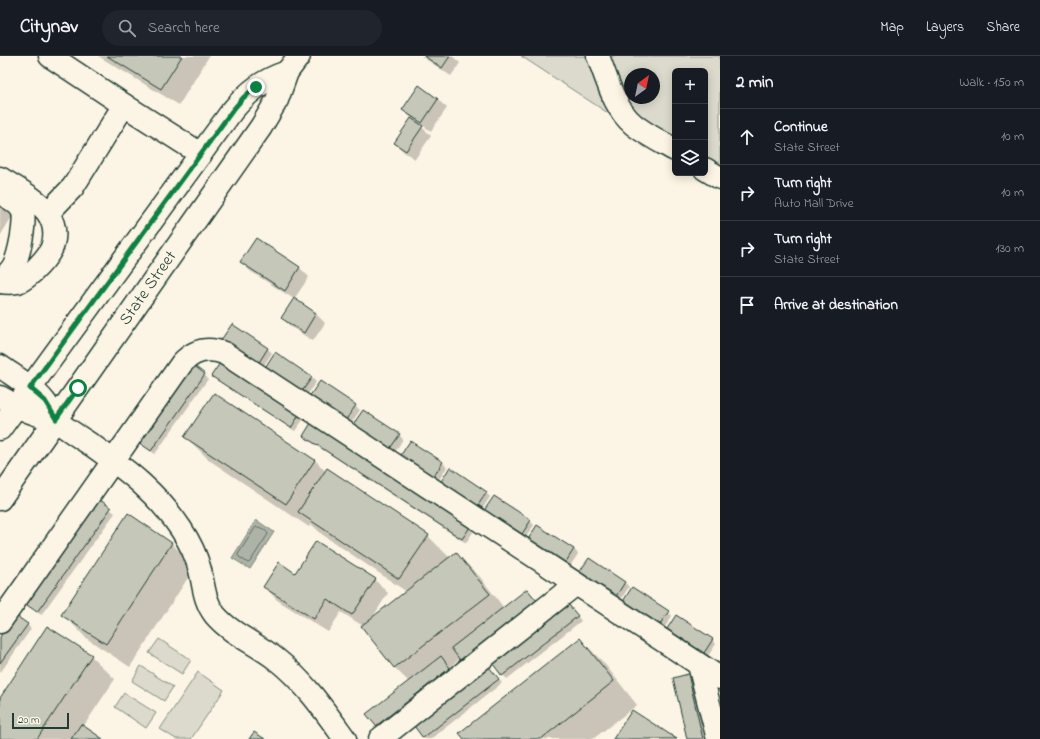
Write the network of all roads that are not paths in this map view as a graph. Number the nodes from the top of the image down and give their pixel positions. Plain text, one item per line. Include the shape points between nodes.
1 (50, 56) edge
2 (598, 56) edge
3 (293, 64) edge
4 (124, 105) junction
5 (672, 148) edge
6 (201, 154) junction
7 (708, 171) edge
8 (0, 178) edge
9 (720, 178) edge
10 (0, 193) edge
11 (48, 213) junction
12 (3, 279) edge
13 (0, 366) edge
14 (30, 388) junction
15 (8, 402) edge
16 (56, 419) junction
17 (0, 429) edge
18 (114, 460) junction
19 (0, 499) edge
20 (576, 584) junction
21 (0, 622) edge
22 (699, 664) junction
23 (720, 678) edge
24 (345, 739) edge
25 (380, 739) edge
26 (718, 739) edge

1 - 4 main road
2 - 5 main road via 624,115 633,124
3 - 6 main road, State Street via 243,98
3 - 16 main road, State Street via 277,100 261,127
4 - 6 main road
4 - 11 main road via 73,187
6 - 14 main road, State Street
7 - 9 main road
8 - 11 main road via 38,203
10 - 12 main road via 16,203 24,219 14,265
11 - 12 main road via 55,229 53,246 38,266 20,281 7,284
13 - 14 main road
14 - 15 main road, State Street
14 - 16 main road via 45,401
15 - 16 main road via 36,415
15 - 17 main road, State Street
16 - 18 main road
16 - 19 main road, State Street
18 - 20 main road via 187,357 201,350 217,350
18 - 21 main road
18 - 24 main road via 148,488 182,530 196,556 204,595 217,617 300,680
20 - 22 main road
20 - 25 main road
22 - 23 main road
22 - 26 main road

